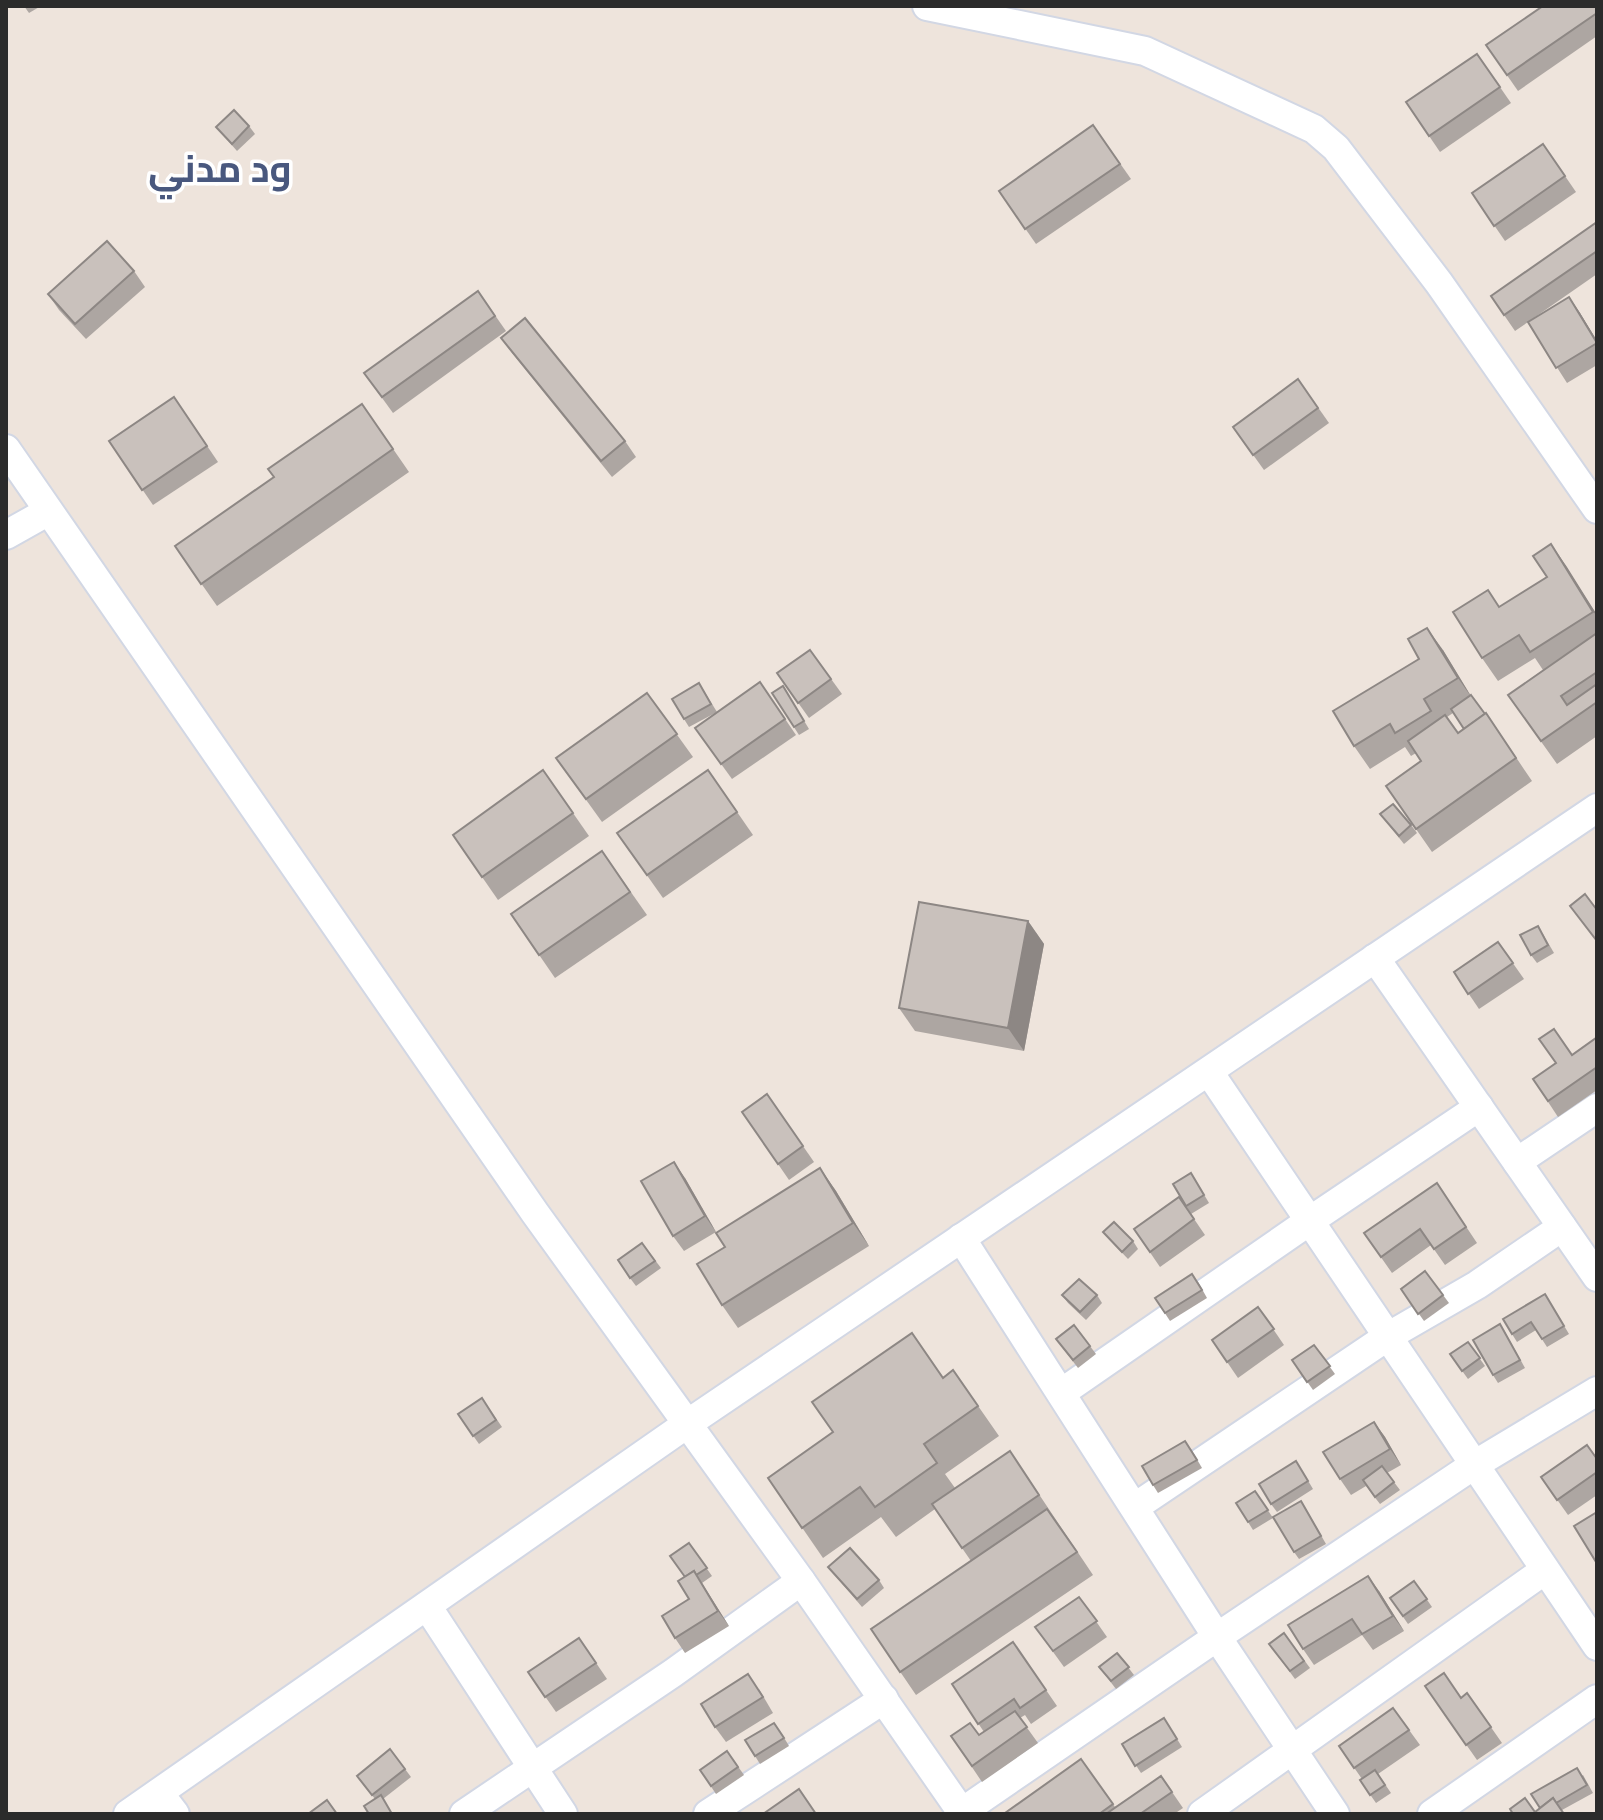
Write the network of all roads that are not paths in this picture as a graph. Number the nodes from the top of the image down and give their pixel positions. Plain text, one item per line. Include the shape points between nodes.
1 (927, 6) edge
2 (6, 449) edge
3 (1597, 509) edge
4 (47, 512) junction
5 (6, 535) edge
6 (1597, 808) edge
7 (1375, 958) junction
8 (1209, 1072) junction
9 (1479, 1107) junction
10 (1597, 1108) edge
11 (1517, 1162) junction
12 (1308, 1222) junction
13 (1562, 1227) junction
14 (961, 1238) junction
15 (1597, 1277) edge
16 (1387, 1337) junction
17 (1597, 1391) edge
18 (1061, 1393) junction
19 (687, 1424) junction
20 (1474, 1465) junction
21 (1135, 1507) junction
22 (1545, 1570) junction
23 (801, 1581) junction
24 (427, 1606) junction
25 (1217, 1637) junction
26 (1597, 1646) edge
27 (884, 1699) junction
28 (1597, 1699) edge
29 (1292, 1752) junction
30 (532, 1769) junction
31 (167, 1803) edge
32 (961, 1813) edge
33 (128, 1814) edge
34 (464, 1814) edge
35 (563, 1814) edge
36 (708, 1814) edge
37 (1202, 1814) edge
38 (1335, 1814) edge
39 (1432, 1814) edge

1 - 3 street via 1145,51 1314,129 1336,148 1439,283
2 - 4 street
4 - 5 street
4 - 19 street
6 - 7 street
7 - 8 street
7 - 9 street
8 - 12 street
8 - 14 street
9 - 11 street
9 - 12 street
10 - 11 street
11 - 13 street
12 - 16 street
12 - 18 street
13 - 15 street
13 - 16 street
14 - 18 street
14 - 19 street
16 - 20 street
16 - 21 street
17 - 20 street
18 - 21 street
19 - 23 street
19 - 24 street
20 - 22 street
20 - 25 street
21 - 25 street
22 - 26 street
22 - 29 street
23 - 27 street
23 - 30 street
24 - 30 street
24 - 31 street
25 - 29 street
25 - 32 street
27 - 32 street
27 - 36 street
28 - 39 street
29 - 37 street
29 - 38 street
30 - 34 street
30 - 35 street
31 - 33 street

